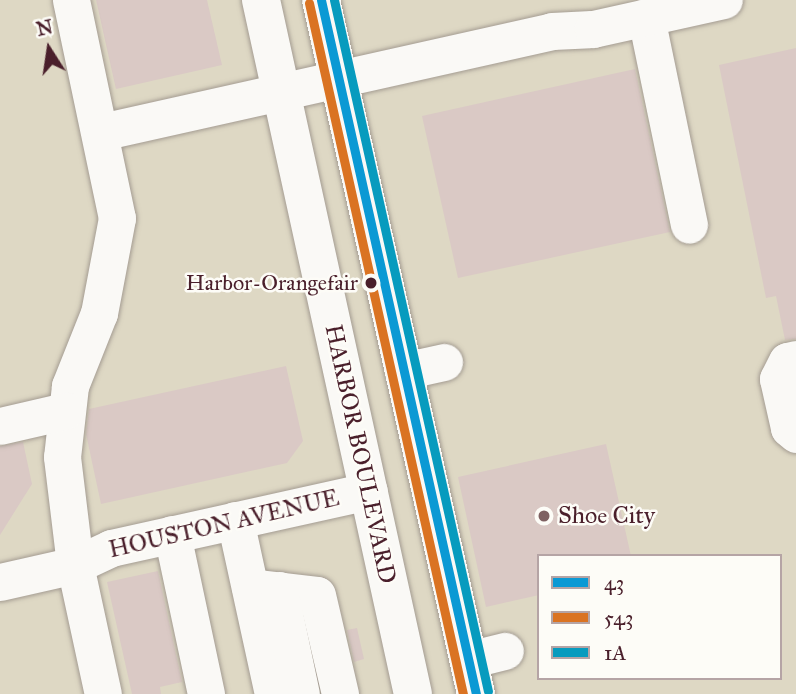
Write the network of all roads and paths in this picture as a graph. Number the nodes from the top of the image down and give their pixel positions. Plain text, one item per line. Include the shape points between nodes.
1 (71, 0) edge
2 (261, 0) edge
3 (321, 0) edge
4 (724, 0) edge
5 (549, 15) edge
6 (646, 17) junction
7 (339, 79) junction
8 (281, 91) junction
9 (101, 132) junction
10 (689, 225) dead end
11 (796, 359) edge
12 (444, 362) dead end
13 (403, 371) junction
14 (65, 411) junction
15 (0, 426) edge
16 (796, 434) edge
17 (428, 479) junction
18 (369, 491) junction
19 (235, 520) junction
20 (172, 534) junction
21 (75, 565) junction
22 (0, 582) edge
23 (264, 589) junction
24 (483, 668) edge
25 (103, 694) edge
26 (206, 694) edge
27 (273, 694) edge
28 (301, 694) edge
29 (340, 694) edge
30 (413, 694) edge

1 - 9 street
2 - 8 main road, HARBOR BOULEVARD
3 - 7 main road
4 - 6 street
5 - 6 street
5 - 7 street
6 - 10 street
7 - 8 street
7 - 13 main road
8 - 9 street
8 - 18 main road, HARBOR BOULEVARD
9 - 14 street via 116,233 99,313
11 - 16 street via 787,361 778,379 789,428
12 - 13 street
13 - 17 main road
14 - 15 street
14 - 21 street via 63,488
17 - 18 main road
17 - 24 main road
18 - 19 street, HOUSTON AVENUE
18 - 30 main road, HARBOR BOULEVARD
19 - 20 street, HOUSTON AVENUE
19 - 23 street
20 - 21 street, HOUSTON AVENUE via 111,548
20 - 26 street
21 - 22 street, HOUSTON AVENUE
21 - 25 street
23 - 27 street
23 - 28 street
23 - 29 street via 317,595

